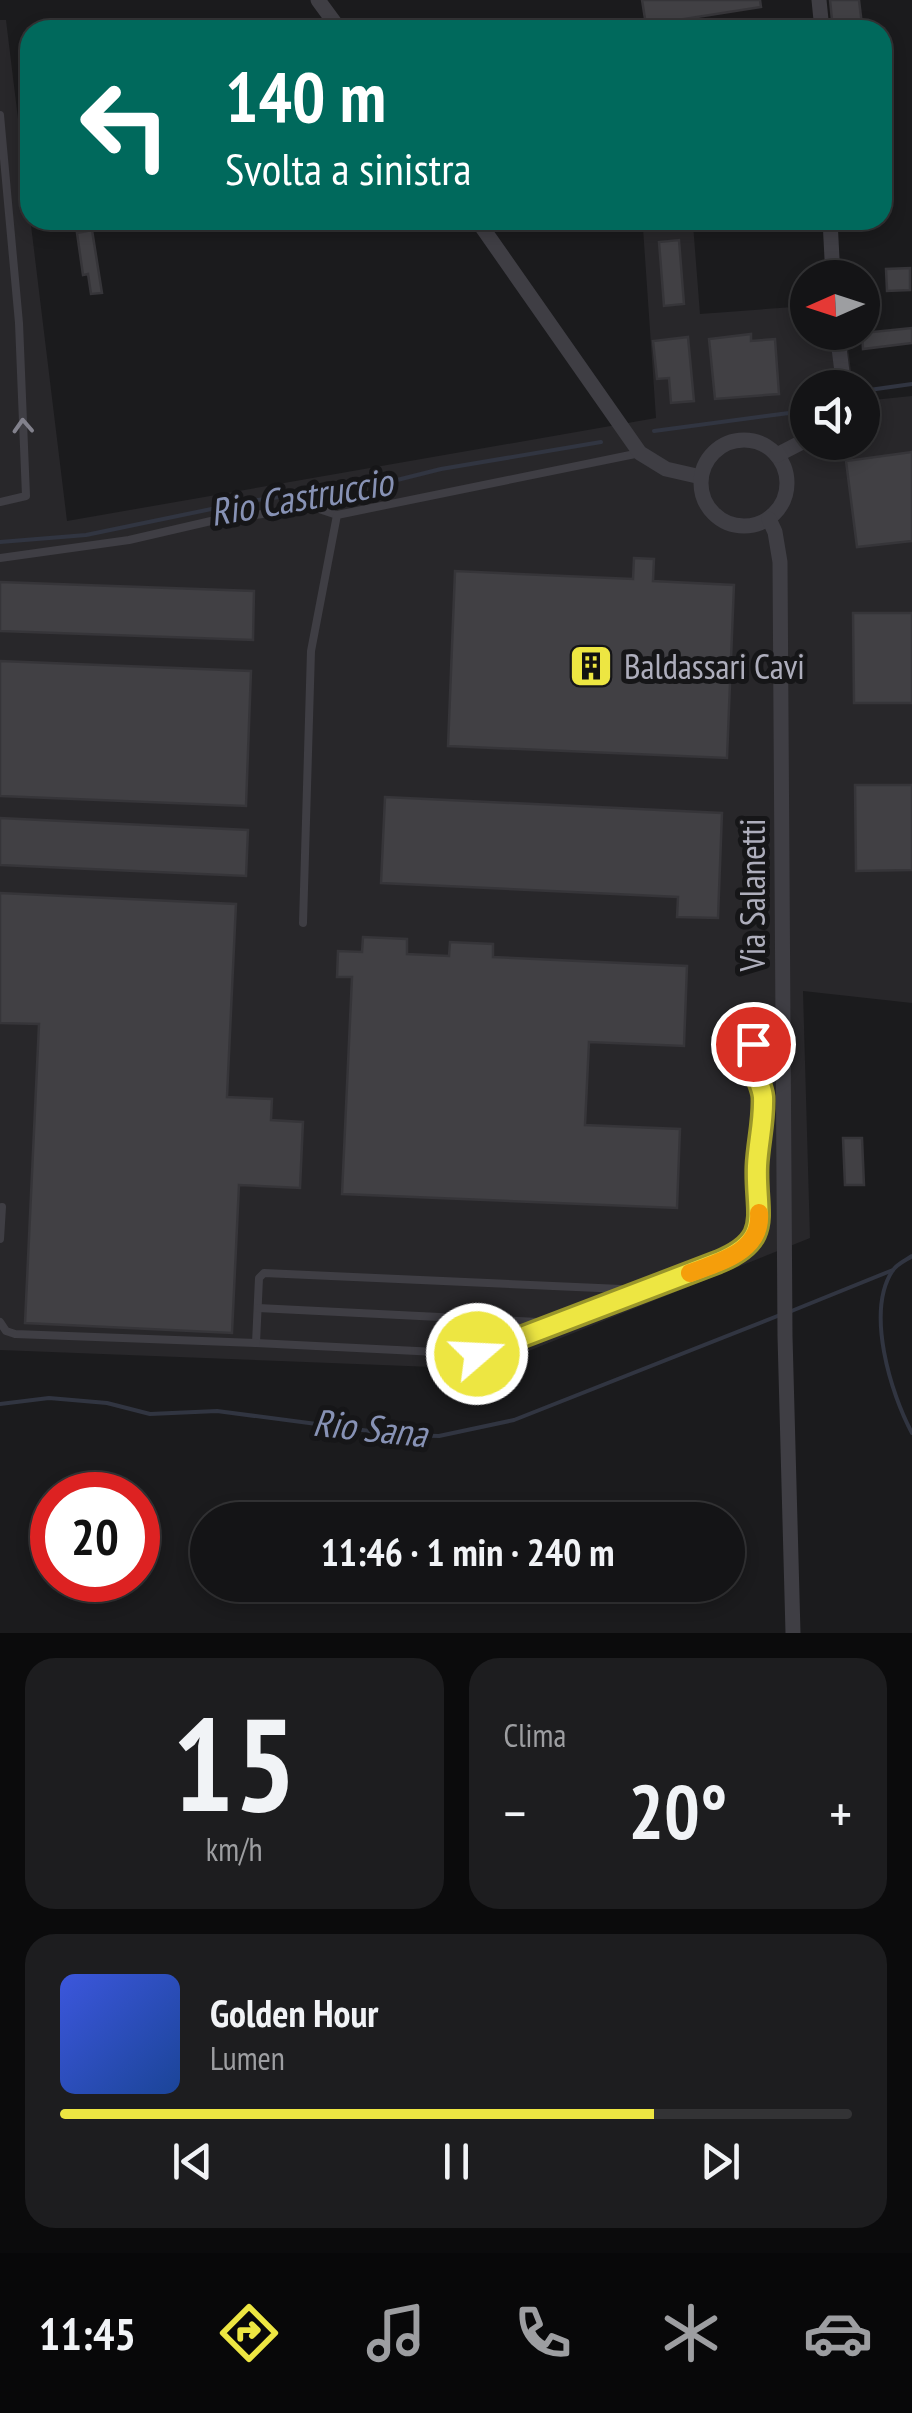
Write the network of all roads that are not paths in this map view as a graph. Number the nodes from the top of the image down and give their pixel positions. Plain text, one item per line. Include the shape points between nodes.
1 (0, 115) edge
2 (484, 230) edge
3 (831, 230) edge
4 (832, 260) edge
5 (790, 448) edge
6 (640, 453) junction
7 (778, 455) junction
8 (701, 476) junction
9 (0, 502) edge
10 (337, 515) junction
11 (768, 518) junction
12 (0, 558) edge
13 (302, 922) dead end
14 (783, 1039) junction
15 (2, 1207) edge
16 (0, 1240) edge
17 (644, 1290) junction
18 (258, 1308) junction
19 (0, 1322) edge
20 (563, 1323) junction
21 (256, 1343) junction
22 (794, 1633) edge

9 -> 1 lane via 26,496
2 - 6 street
3 - 4 street
5 - 7 street
6 - 8 street via 666,469
6 - 10 lane
7 - 8 street via 739,439 714,451
7 - 11 street via 788,482
8 - 11 street via 715,516 742,526
10 - 12 lane via 313,507
10 - 13 lane via 311,652
11 - 14 street, Via Salanetti via 780,562
14 - 17 lane via 753,1044 763,1111 760,1222 751,1242 741,1253
14 - 22 street, Via Salanetti
15 - 16 lane
17 - 18 lane via 264,1273
17 - 20 lane
18 - 20 lane
18 - 21 lane
19 - 21 lane via 15,1334
20 - 21 lane via 477,1354

